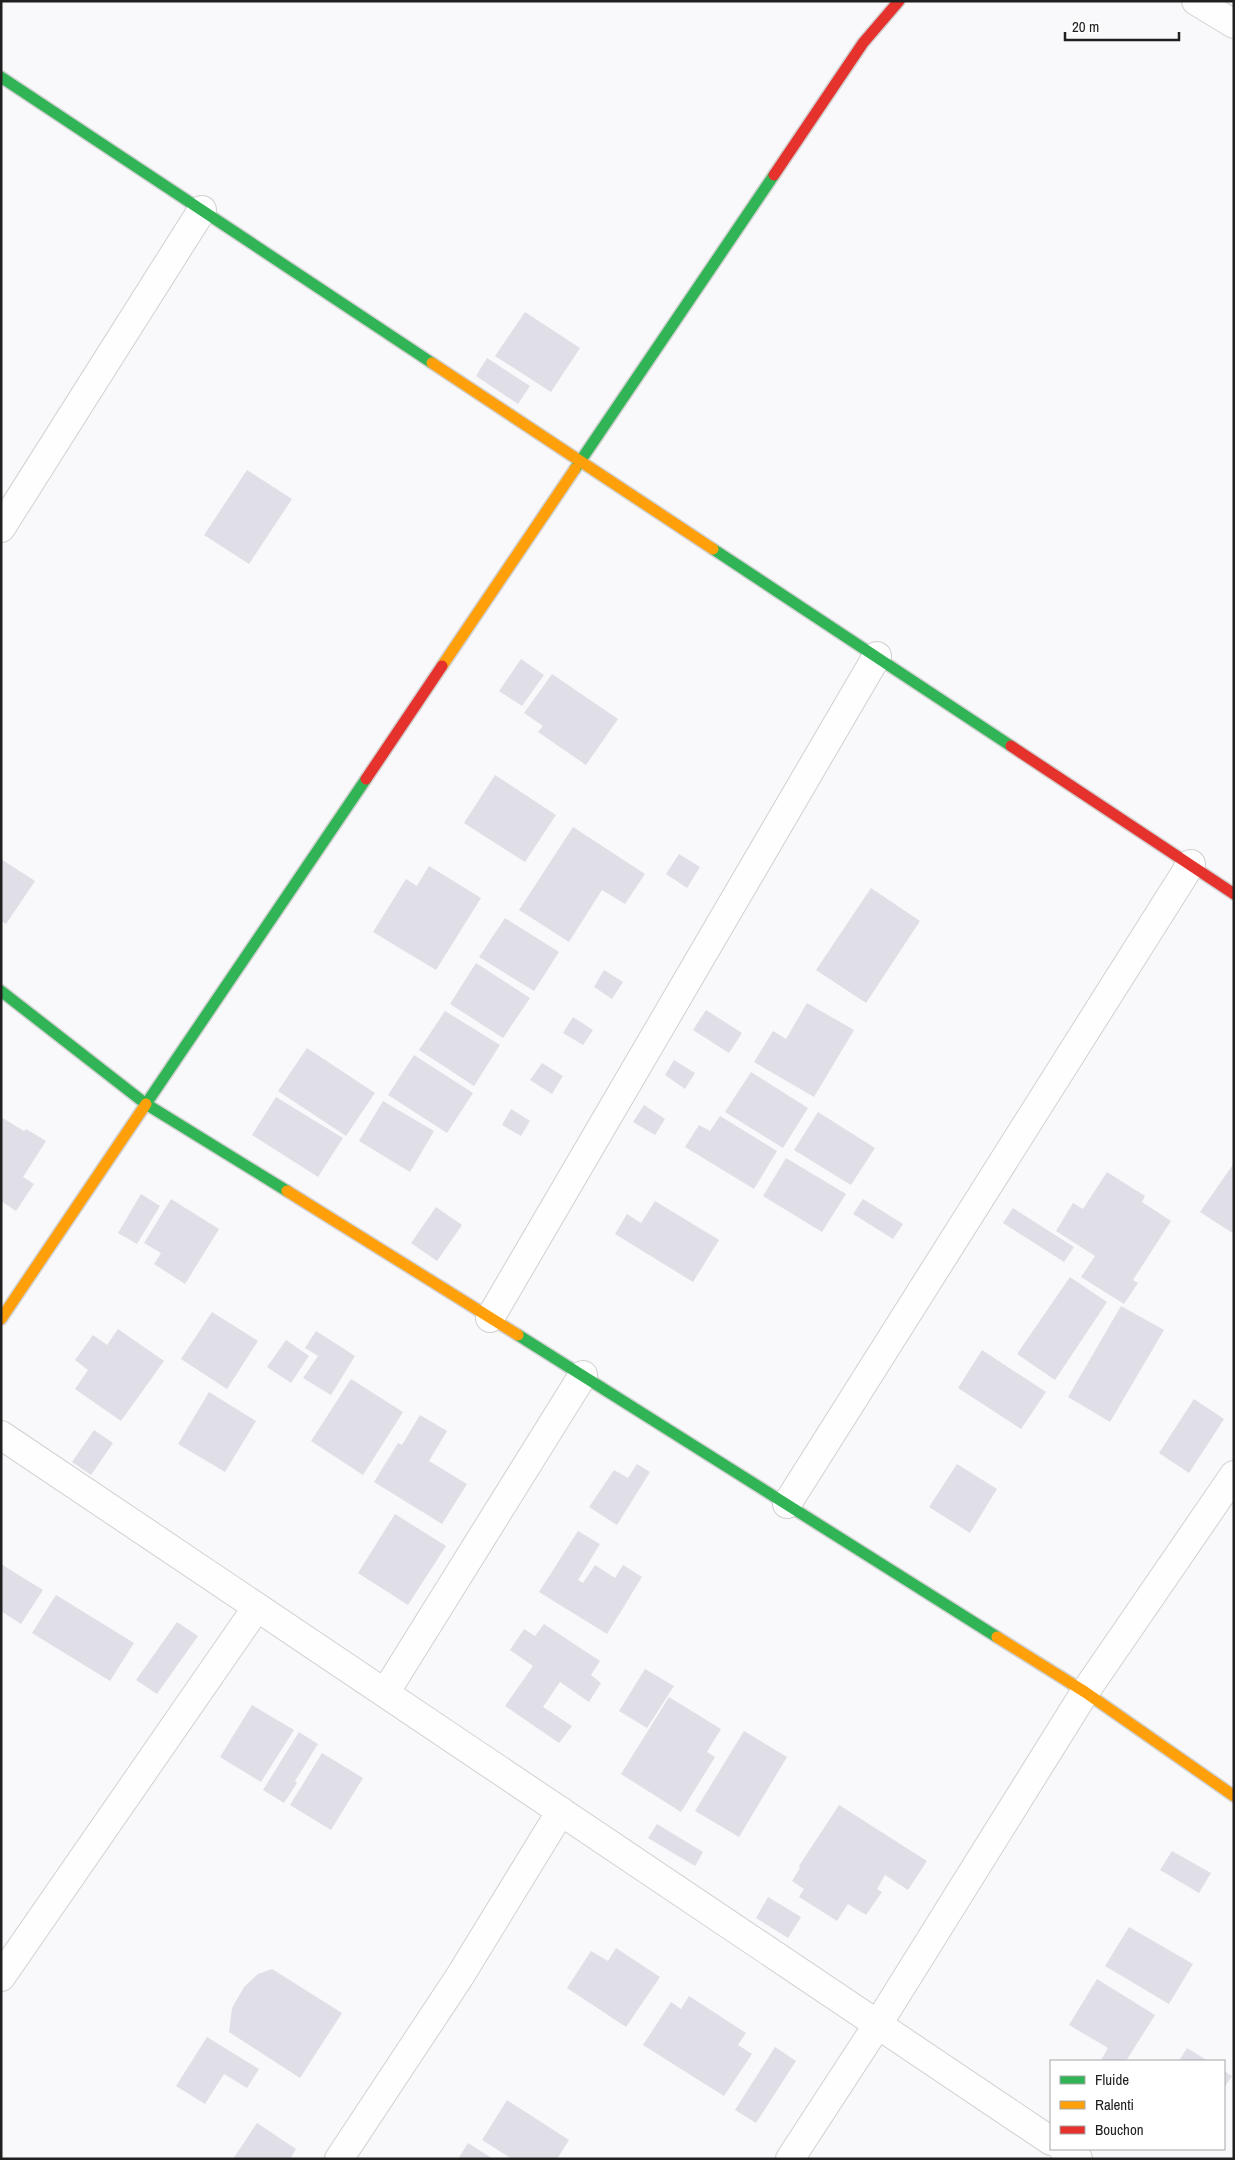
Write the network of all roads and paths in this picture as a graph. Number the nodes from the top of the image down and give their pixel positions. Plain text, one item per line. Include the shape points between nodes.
1 (899, 1) edge
2 (1196, 1) edge
3 (1234, 24) edge
4 (1, 77) edge
5 (202, 210) junction
6 (580, 461) junction
7 (1, 528) edge
8 (877, 656) junction
9 (1191, 864) junction
10 (1234, 894) edge
11 (1, 991) edge
12 (146, 1104) junction
13 (490, 1318) junction
14 (1, 1319) edge
15 (583, 1375) junction
16 (1, 1435) edge
17 (1234, 1475) edge
18 (787, 1504) junction
19 (257, 1607) junction
20 (1085, 1692) junction
21 (385, 1693) junction
22 (1234, 1796) edge
23 (561, 1811) junction
24 (1, 1977) edge
25 (878, 2024) junction
26 (1050, 2140) edge
27 (1064, 2150) edge
28 (339, 2159) edge
29 (790, 2159) edge
30 (1078, 2159) edge

1 - 6 street via 862,43
2 - 3 street
4 - 5 street
5 - 6 street
5 - 7 street
6 - 8 street
6 - 12 street
8 - 9 street
8 - 13 street
9 - 10 street
9 - 18 street
11 - 12 street
12 - 13 street
12 - 14 street
13 - 15 street
15 - 18 street
15 - 21 street
16 - 19 street
17 - 20 street
18 - 20 street
19 - 21 street
19 - 24 street
20 - 22 street
20 - 25 street
21 - 23 street
23 - 25 street
23 - 28 street via 460,1976
25 - 26 street
25 - 29 street
27 - 30 street

